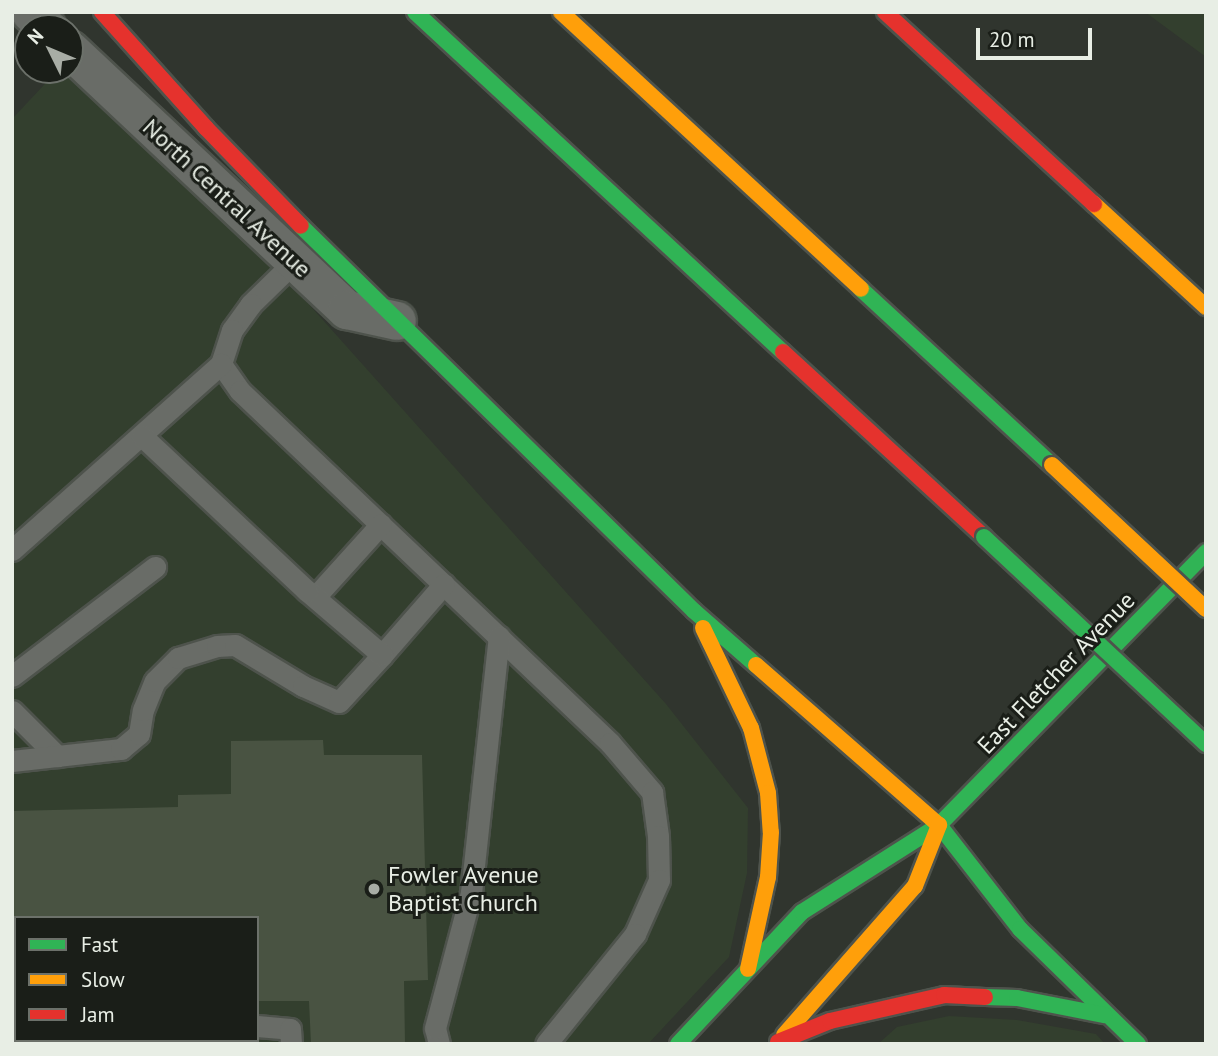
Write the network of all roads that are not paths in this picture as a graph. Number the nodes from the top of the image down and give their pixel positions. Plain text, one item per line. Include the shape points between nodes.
1 (102, 12) edge
2 (415, 12) edge
3 (561, 12) edge
4 (885, 12) edge
5 (84, 63) edge
6 (1158, 260) junction
7 (295, 261) junction
8 (1194, 269) dead end
9 (1206, 307) edge
10 (397, 321) junction
11 (221, 363) junction
12 (142, 436) junction
13 (381, 524) junction
14 (12, 550) edge
15 (1206, 552) edge
16 (155, 567) dead end
17 (444, 584) junction
18 (315, 597) junction
19 (1206, 608) edge
20 (694, 611) junction
21 (499, 637) junction
22 (382, 655) junction
23 (12, 676) edge
24 (12, 711) edge
25 (1206, 744) edge
26 (57, 756) junction
27 (12, 761) edge
28 (939, 825) junction
29 (748, 968) junction
30 (1104, 1015) junction
31 (259, 1026) edge
32 (100, 1042) edge
33 (777, 1043) edge
34 (54, 1044) edge
35 (291, 1044) edge
36 (439, 1044) edge
37 (546, 1044) edge
38 (678, 1044) edge
39 (1138, 1044) edge

1 - 10 main road via 206,128
2 - 25 main road, bridge
3 - 19 main road, bridge
4 - 6 main road
5 - 7 street, North Central Avenue
6 - 8 main road
6 - 9 main road
7 - 10 street, North Central Avenue via 347,310
7 - 11 lane via 232,330
10 - 20 main road
11 - 12 lane
11 - 13 lane via 240,391
12 - 14 lane
12 - 18 lane
13 - 17 lane
13 - 18 lane
15 - 28 main road, East Fletcher Avenue
16 - 23 lane
17 - 21 lane
17 - 22 lane
18 - 22 lane
20 - 28 main road
20 - 29 main road via 751,728 768,793 768,877
21 - 36 lane via 471,894 435,1028
21 - 37 lane via 610,743 652,792 658,836 659,880 635,934
22 - 26 lane via 339,702 235,645 177,658 155,681 139,734 121,748
24 - 26 lane
26 - 27 lane
28 - 29 main road, East Fletcher Avenue via 802,912
28 - 30 main road via 1020,929
28 - 33 main road, East Fletcher Avenue via 915,886
29 - 38 main road, East Fletcher Avenue
30 - 33 main road via 1017,999 944,995 830,1021
30 - 39 main road
31 - 35 lane via 290,1029
32 - 34 lane

